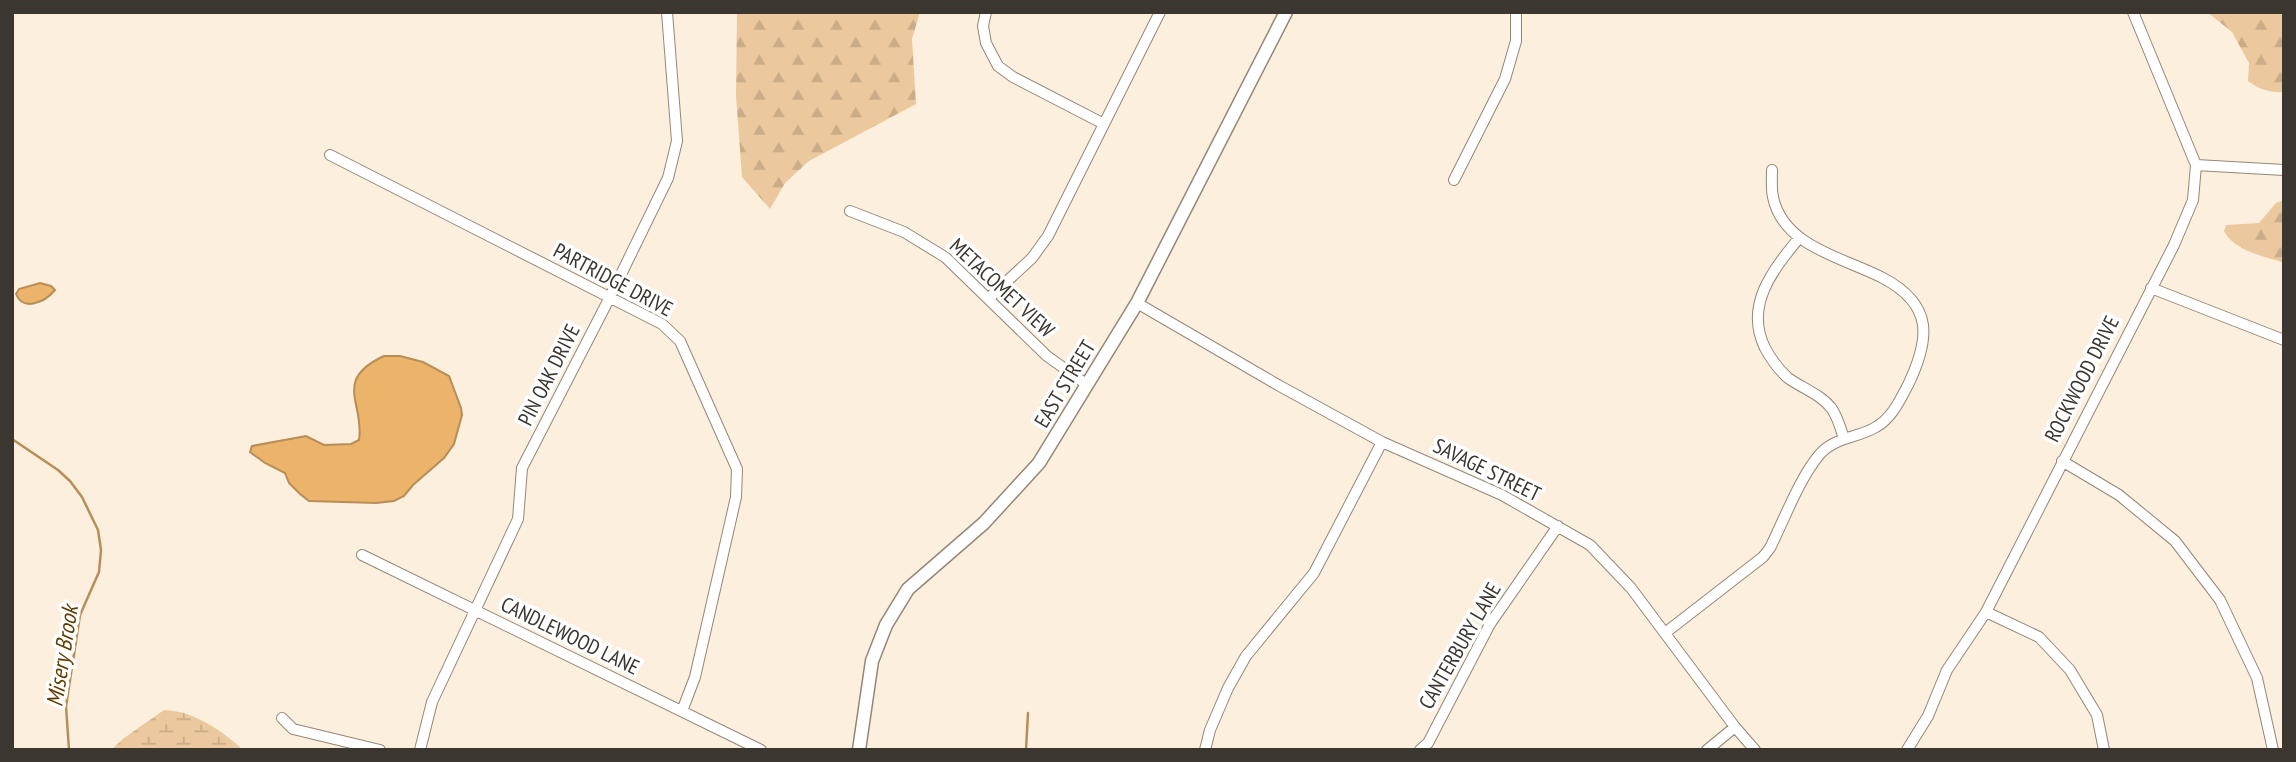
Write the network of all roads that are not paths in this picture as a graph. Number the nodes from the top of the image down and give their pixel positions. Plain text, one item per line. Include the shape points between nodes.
1 (667, 12) edge
2 (986, 12) edge
3 (1160, 12) edge
4 (1286, 12) edge
5 (1516, 12) edge
6 (2133, 12) edge
7 (1104, 124) junction
8 (330, 155) dead end
9 (2196, 165) junction
10 (1772, 170) dead end
11 (2284, 170) edge
12 (1454, 180) dead end
13 (849, 211) dead end
14 (1799, 238) junction
15 (2151, 288) junction
16 (610, 297) junction
17 (989, 298) junction
18 (1137, 303) junction
19 (2284, 340) edge
20 (1086, 384) junction
21 (1844, 439) junction
22 (1382, 442) junction
23 (2062, 461) junction
24 (1558, 526) junction
25 (362, 555) dead end
26 (474, 611) junction
27 (1986, 612) junction
28 (1665, 633) junction
29 (682, 711) junction
30 (282, 718) dead end
31 (1735, 727) junction
32 (380, 750) edge
33 (420, 750) edge
34 (761, 750) edge
35 (859, 750) edge
36 (1205, 750) edge
37 (1420, 750) edge
38 (1707, 750) edge
39 (1755, 750) edge
40 (1907, 750) edge
41 (2104, 750) edge
42 (2273, 750) edge

1 - 16 street, PIN OAK DRIVE via 677,141 668,178
2 - 7 street via 986,43 998,66
3 - 7 street
4 - 18 street, EAST STREET
5 - 12 street via 1516,41 1505,79
6 - 9 street, ROCKWOOD DRIVE
7 - 17 street via 1044,242
8 - 16 street, PARTRIDGE DRIVE
9 - 11 street
9 - 15 street, ROCKWOOD DRIVE via 2193,200
10 - 14 street via 1776,206
13 - 17 street, METACOMET VIEW via 905,232 945,257
14 - 21 street via 1764,288 1758,328 1771,359 1786,376 1831,408
14 - 21 street via 1896,285 1918,307 1923,325 1922,354 1890,415 1877,426
15 - 19 street
15 - 23 street, ROCKWOOD DRIVE
16 - 26 street, PIN OAK DRIVE via 522,468 518,519
16 - 29 street, PARTRIDGE DRIVE via 662,324 680,341 737,469 736,497 695,677
17 - 20 street, METACOMET VIEW via 1047,356
18 - 20 street, EAST STREET
18 - 22 street, SAVAGE STREET
20 - 35 street, EAST STREET via 1039,463 984,523 908,589 886,625 872,661
21 - 28 street via 1830,445 1813,464 1763,557
22 - 24 street, SAVAGE STREET via 1502,495
22 - 36 street via 1314,573 1245,656
23 - 27 street, ROCKWOOD DRIVE
23 - 42 street via 2119,495 2175,541 2220,600 2257,678
24 - 28 street, SAVAGE STREET via 1590,545
24 - 37 street, CANTERBURY LANE via 1490,624 1428,743
25 - 26 street, CANDLEWOOD LANE
26 - 29 street, CANDLEWOOD LANE
26 - 33 street, PIN OAK DRIVE via 432,702
27 - 40 street, ROCKWOOD DRIVE via 1947,670 1928,716
27 - 41 street via 2039,637 2070,670 2097,715
28 - 31 street, SAVAGE STREET
29 - 34 street, CANDLEWOOD LANE
30 - 32 street via 293,729
31 - 38 street
31 - 39 street, SAVAGE STREET

